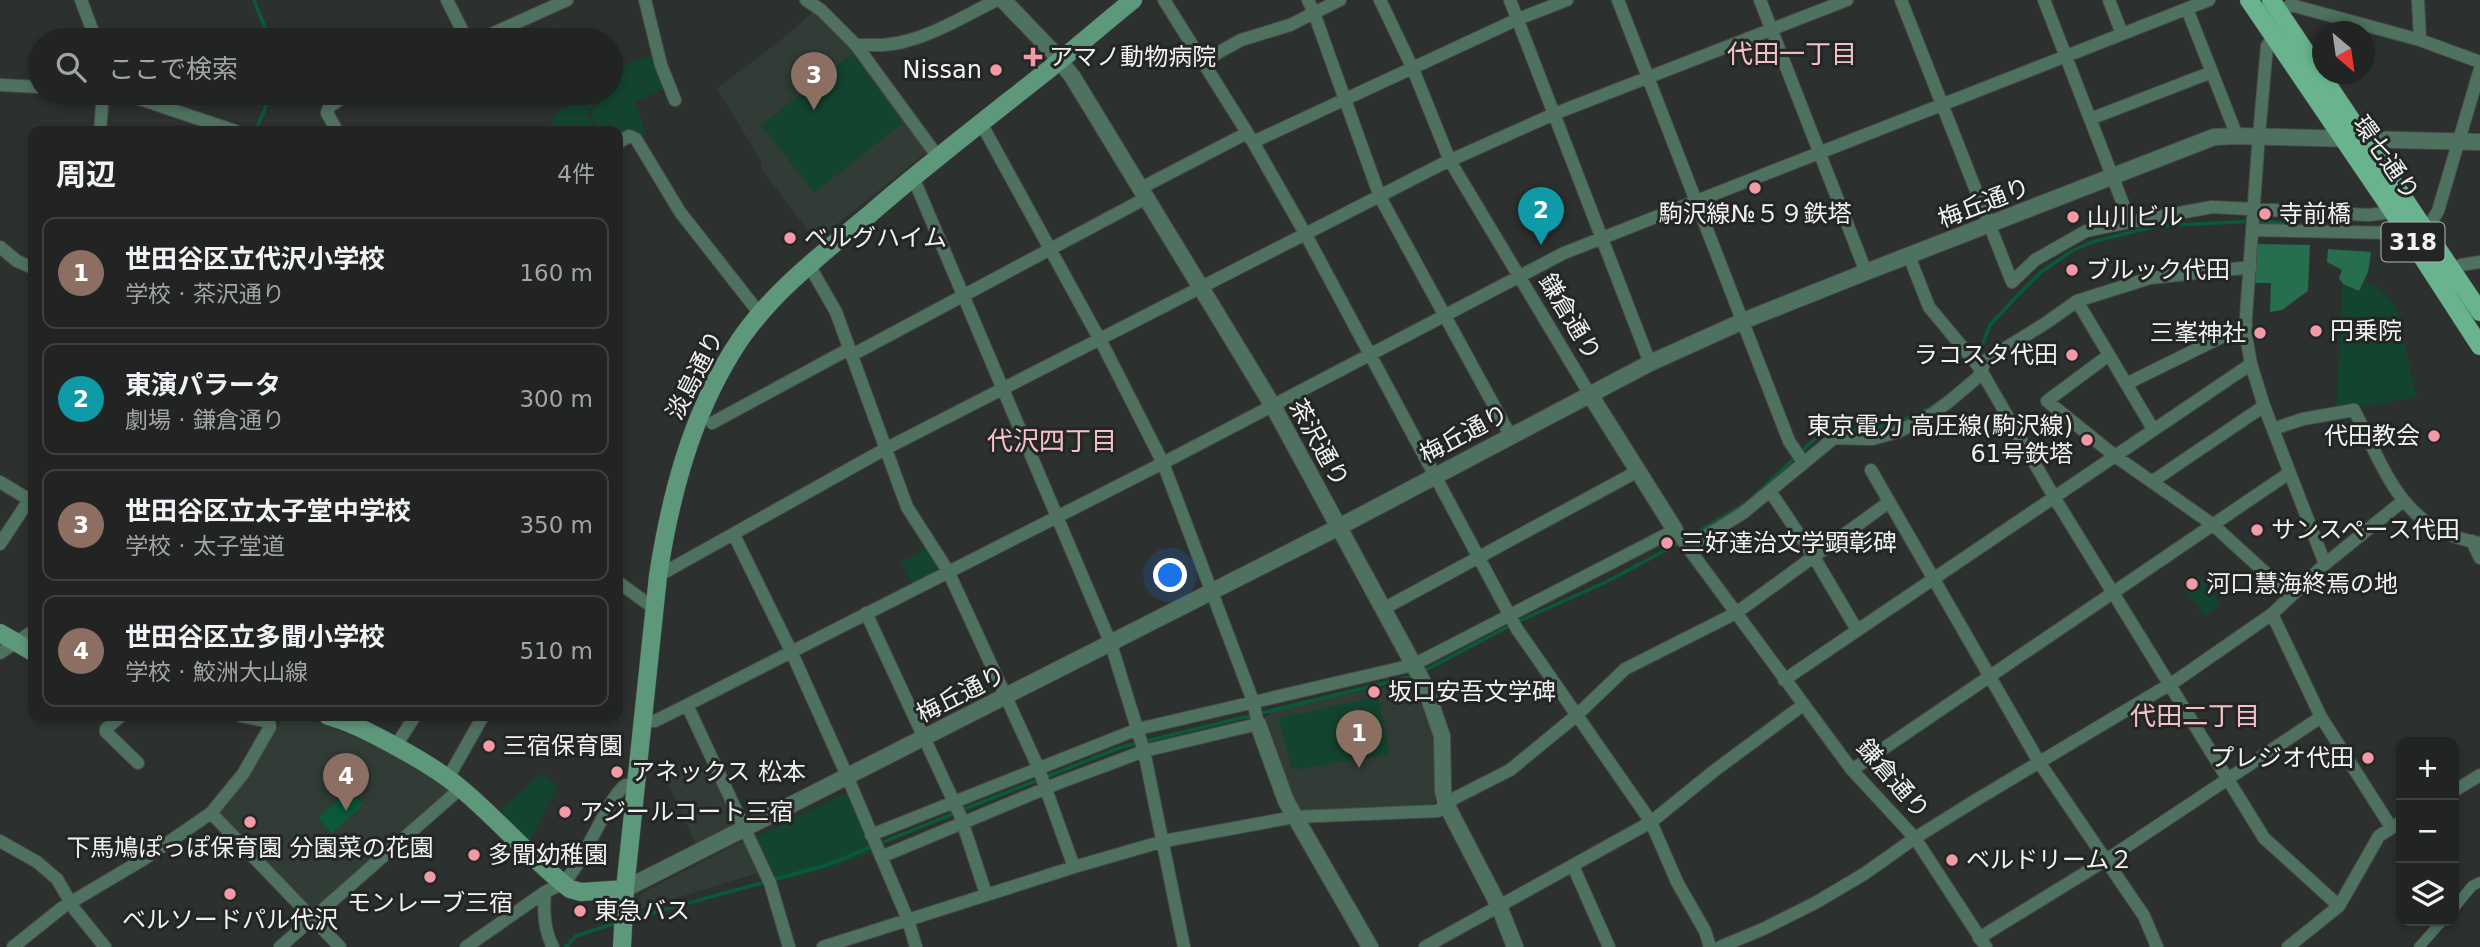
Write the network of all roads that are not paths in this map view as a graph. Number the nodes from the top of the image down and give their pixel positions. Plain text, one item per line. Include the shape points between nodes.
1 (81, 0) edge
2 (447, 0) edge
3 (566, 0) edge
4 (645, 0) edge
5 (806, 0) edge
6 (997, 0) edge
7 (1003, 0) edge
8 (1133, 0) edge
9 (1164, 0) edge
10 (1308, 0) edge
11 (1340, 0) edge
12 (1380, 0) edge
13 (1510, 0) edge
14 (1567, 0) edge
15 (1618, 0) edge
16 (1760, 0) edge
17 (1847, 0) edge
18 (1900, 0) edge
19 (2044, 0) edge
20 (2109, 0) edge
21 (2209, 0) edge
22 (2249, 0) edge
23 (2418, 0) edge
24 (2275, 6) edge
25 (2188, 9) junction
26 (1314, 13) junction
27 (1518, 19) junction
28 (92, 28) edge
29 (461, 28) edge
30 (504, 28) edge
31 (1772, 29) junction
32 (2122, 34) junction
33 (2272, 35) junction
34 (2420, 40) junction
35 (856, 45) junction
36 (2066, 56) junction
37 (1060, 61) junction
38 (1203, 61) junction
39 (2480, 62) edge
40 (1413, 69) junction
41 (2480, 69) edge
42 (2212, 72) junction
43 (1648, 78) junction
44 (0, 85) edge
45 (28, 86) edge
46 (675, 100) dead end
47 (1345, 100) junction
48 (1941, 104) junction
49 (102, 105) edge
50 (157, 105) edge
51 (332, 105) edge
52 (1554, 114) junction
53 (2090, 119) junction
54 (981, 123) junction
55 (100, 126) edge
56 (220, 126) edge
57 (334, 126) edge
58 (2237, 136) junction
59 (1250, 137) junction
60 (2258, 137) junction
61 (2344, 139) junction
62 (623, 140) edge
63 (2364, 140) junction
64 (2459, 141) junction
65 (2480, 142) edge
66 (1820, 151) junction
67 (938, 157) junction
68 (1450, 161) junction
69 (913, 177) junction
70 (2113, 177) junction
71 (1144, 193) junction
72 (1380, 198) junction
73 (1695, 200) junction
74 (2393, 212) junction
75 (2130, 222) junction
76 (2253, 222) junction
77 (1989, 225) junction
78 (2414, 228) junction
79 (1306, 235) junction
80 (1602, 237) junction
81 (0, 247) edge
82 (1051, 249) junction
83 (1909, 256) junction
84 (2480, 262) edge
85 (809, 265) junction
86 (28, 266) edge
87 (2251, 267) junction
88 (2452, 271) junction
89 (1866, 272) junction
90 (1518, 276) junction
91 (1202, 289) junction
92 (964, 296) junction
93 (2077, 301) junction
94 (2480, 312) edge
95 (760, 314) junction
96 (1443, 315) junction
97 (1743, 321) junction
98 (2246, 325) junction
99 (1100, 341) junction
100 (2480, 346) edge
101 (851, 352) junction
102 (1370, 355) junction
103 (2109, 355) junction
104 (1650, 363) junction
105 (2251, 365) junction
106 (1978, 366) junction
107 (2126, 384) junction
108 (1003, 389) junction
109 (1589, 393) junction
110 (1273, 406) junction
111 (2264, 406) junction
112 (712, 422) dead end
113 (2153, 429) junction
114 (2273, 429) junction
115 (1510, 435) junction
116 (885, 449) junction
117 (1799, 456) junction
118 (2115, 456) junction
119 (1163, 463) junction
120 (1871, 470) dead end
121 (1637, 471) junction
122 (2288, 473) junction
123 (1436, 475) junction
124 (2153, 481) junction
125 (0, 482) edge
126 (1770, 491) junction
127 (28, 495) edge
128 (2054, 497) junction
129 (2403, 501) junction
130 (1889, 502) junction
131 (28, 503) edge
132 (1057, 516) junction
133 (2212, 524) junction
134 (1339, 527) junction
135 (734, 535) junction
136 (1682, 540) junction
137 (2476, 542) edge
138 (0, 544) edge
139 (1814, 557) junction
140 (1480, 558) junction
141 (2480, 558) edge
142 (2325, 564) junction
143 (948, 571) junction
144 (658, 576) junction
145 (1933, 579) junction
146 (623, 586) edge
147 (1213, 591) junction
148 (2113, 592) junction
149 (2291, 596) junction
150 (655, 609) junction
151 (1383, 609) junction
152 (866, 613) junction
153 (1736, 613) junction
154 (2272, 614) junction
155 (1513, 620) junction
156 (1857, 630) junction
157 (0, 633) edge
158 (28, 635) edge
159 (16, 643) junction
160 (1111, 644) junction
161 (28, 649) edge
162 (791, 651) junction
163 (0, 653) edge
164 (1416, 669) junction
165 (1989, 677) junction
166 (1784, 680) junction
167 (2171, 685) junction
168 (1006, 697) junction
169 (687, 705) junction
170 (1803, 705) junction
171 (1255, 712) junction
172 (1577, 715) junction
173 (2321, 717) junction
174 (115, 721) edge
175 (267, 721) edge
176 (344, 721) edge
177 (412, 721) edge
178 (481, 721) edge
179 (644, 721) junction
180 (925, 738) junction
181 (1141, 739) junction
182 (395, 747) junction
183 (2039, 762) junction
184 (138, 763) dead end
185 (1852, 770) junction
186 (2480, 775) edge
187 (1042, 777) junction
188 (848, 778) junction
189 (2227, 779) junction
190 (454, 783) junction
191 (637, 785) junction
192 (2459, 788) edge
193 (1446, 803) junction
194 (958, 811) junction
195 (211, 813) junction
196 (1294, 817) junction
197 (1651, 822) junction
198 (2396, 824) edge
199 (746, 828) junction
200 (1915, 838) junction
201 (0, 841) edge
202 (1164, 841) junction
203 (875, 844) junction
204 (2106, 860) junction
205 (1074, 866) junction
206 (1573, 866) junction
207 (2480, 882) edge
208 (563, 883) junction
209 (625, 889) junction
210 (545, 892) junction
211 (986, 894) junction
212 (2459, 902) edge
213 (71, 904) junction
214 (1499, 905) junction
215 (2339, 906) junction
216 (313, 917) junction
217 (908, 920) junction
218 (2438, 926) edge
219 (623, 930) edge
220 (1982, 942) edge
221 (13, 947) edge
222 (105, 947) edge
223 (280, 947) edge
224 (340, 947) edge
225 (466, 947) edge
226 (553, 947) edge
227 (789, 947) edge
228 (823, 947) edge
229 (916, 947) edge
230 (1184, 947) edge
231 (1370, 947) edge
232 (1424, 947) edge
233 (1515, 947) edge
234 (1609, 947) edge
235 (1710, 947) edge
236 (1720, 947) edge
237 (2157, 947) edge
238 (2288, 947) edge
239 (2419, 947) edge

1 - 28 street
2 - 29 street
3 - 30 street
4 - 46 street
5 - 35 street
6 - 35 street via 906,41
7 - 37 street, 茶沢通り
8 - 37 main road, 淡島通り
9 - 38 street
10 - 26 street
11 - 26 street
12 - 40 street, 鎌倉通り
13 - 27 street
14 - 27 street
15 - 43 street
16 - 31 street
17 - 31 street
18 - 48 street
19 - 36 street
20 - 32 street
21 - 25 street
22 - 33 main road, 環七通り / 318
23 - 34 street
24 - 34 street via 2291,5
24 - 63 main road, 環七通り / 318
25 - 32 street
25 - 42 street
26 - 38 street via 1241,40
26 - 47 street
27 - 40 street
27 - 52 street
31 - 43 street
31 - 66 street
32 - 36 street
33 - 60 street
33 - 61 main road, 環七通り / 318
34 - 39 street
35 - 67 street
36 - 48 street
36 - 53 street
37 - 54 main road, 淡島通り
37 - 71 street, 茶沢通り
38 - 59 street
40 - 47 street
40 - 68 street, 鎌倉通り
41 - 64 street
42 - 53 street
42 - 58 street
43 - 52 street
43 - 73 street
44 - 45 street
47 - 59 street
47 - 72 street
48 - 66 street
48 - 77 street
49 - 55 street
50 - 56 street
51 - 57 street via 327,113
52 - 68 street
52 - 80 street
53 - 70 street
54 - 67 main road, 淡島通り
54 - 82 street
58 - 60 street, 梅丘通り
58 - 70 street, 梅丘通り via 2214,138
59 - 71 street
59 - 79 street
60 - 61 street, 梅丘通り
60 - 76 street
61 - 63 street, 梅丘通り
61 - 74 main road, 環七通り / 318
62 - 95 street via 636,139 680,212
63 - 64 street, 梅丘通り
63 - 78 main road, 環七通り / 318
64 - 65 street, 梅丘通り
64 - 78 street via 2437,215
66 - 73 street
66 - 89 street
67 - 69 main road, 淡島通り
68 - 72 street
68 - 90 street, 鎌倉通り
69 - 85 main road, 淡島通り
69 - 92 street
70 - 75 street
70 - 77 street, 梅丘通り
71 - 82 street
71 - 91 street, 茶沢通り
72 - 79 street
72 - 96 street
73 - 80 street
73 - 97 street
74 - 76 street
74 - 78 main road, 環七通り / 318
75 - 76 street via 2212,207
75 - 77 street via 2086,231 2035,260 2012,282
76 - 78 street via 2394,233
76 - 87 street
77 - 83 street, 梅丘通り
78 - 88 main road, 環七通り / 318
78 - 100 main road, 環七通り / 318
79 - 91 street
79 - 102 street
80 - 90 street
80 - 104 street
81 - 86 street
82 - 92 street
82 - 99 street
83 - 89 street, 梅丘通り
83 - 106 street via 1930,307
84 - 88 street
85 - 95 main road, 淡島通り
85 - 101 street via 836,312
87 - 93 street via 2150,278
87 - 98 street
88 - 94 main road, 環七通り / 318
89 - 97 street, 梅丘通り
90 - 96 street
90 - 109 street, 鎌倉通り
91 - 99 street
91 - 110 street, 茶沢通り
92 - 101 street
92 - 108 street
93 - 103 street
93 - 106 street
95 - 144 main road, 淡島通り via 719,373 692,433 666,526
96 - 102 street
96 - 115 street
97 - 104 street, 梅丘通り
97 - 117 street
98 - 105 street
98 - 107 street
99 - 108 street
99 - 119 street
101 - 112 street
101 - 116 street
102 - 110 street
102 - 123 street
103 - 107 street
103 - 118 street via 2047,401
104 - 109 street, 梅丘通り
105 - 111 street
105 - 113 street
106 - 117 street via 1951,400 1914,425 1871,439 1833,438
106 - 128 street
107 - 113 street
108 - 116 street
108 - 132 street
109 - 115 street, 梅丘通り
109 - 121 street, 鎌倉通り
110 - 119 street
110 - 134 street, 茶沢通り
111 - 114 street
111 - 124 street
113 - 118 street
114 - 122 street
114 - 129 street via 2354,410
115 - 123 street, 梅丘通り
116 - 135 street
116 - 143 street via 907,507
117 - 126 street
118 - 124 street
118 - 128 street
119 - 132 street
119 - 147 street
120 - 130 street
121 - 136 street, 鎌倉通り
121 - 140 street
122 - 133 street
122 - 142 street
123 - 134 street, 梅丘通り
123 - 140 street
124 - 133 street
125 - 127 street
126 - 136 street via 1743,513
126 - 139 street
128 - 145 street
128 - 148 street
129 - 137 street via 2421,520 2444,534
129 - 142 street
130 - 139 street
130 - 145 street
131 - 138 street
132 - 143 street
132 - 160 street
133 - 148 street
133 - 149 street
134 - 147 street, 梅丘通り
134 - 151 street, 茶沢通り
135 - 144 street
135 - 162 street
136 - 153 street, 鎌倉通り
136 - 155 street
137 - 141 street
139 - 153 street
139 - 156 street
140 - 151 street
140 - 155 street
142 - 149 street
143 - 152 street
143 - 168 street
144 - 150 main road, 淡島通り
145 - 156 street
145 - 165 street
146 - 150 street
147 - 160 street, 梅丘通り
147 - 171 street
148 - 165 street
148 - 167 street
149 - 154 street
150 - 179 main road, 淡島通り
151 - 164 street, 茶沢通り
152 - 162 street
152 - 180 street
153 - 166 street, 鎌倉通り
153 - 172 street via 1625,669
154 - 167 street
154 - 173 street
155 - 164 street
155 - 172 street
156 - 166 street
157 - 159 main road
158 - 159 street
159 - 161 main road
159 - 163 street
160 - 168 street, 梅丘通り
160 - 181 street
162 - 169 street
162 - 188 street
164 - 171 street
164 - 193 street, 茶沢通り via 1442,736
165 - 183 street
165 - 185 street
166 - 170 street, 鎌倉通り
167 - 183 street
167 - 189 street
168 - 180 street, 梅丘通り
168 - 187 street
169 - 179 street via 655,721
169 - 199 street
170 - 185 street, 鎌倉通り
170 - 197 street
171 - 181 street
171 - 181 street
171 - 196 street
172 - 193 street via 1510,770
172 - 197 street
173 - 189 street
173 - 198 street
174 - 184 street via 106,732
175 - 195 street via 271,727 243,774
176 - 182 main road
177 - 182 street
178 - 190 street
179 - 191 main road, 淡島通り
180 - 188 street, 梅丘通り
180 - 194 street
181 - 187 street
181 - 187 street
181 - 202 street
182 - 190 main road
183 - 200 street
183 - 204 street
185 - 200 street, 鎌倉通り
186 - 192 street
187 - 194 street
187 - 194 street
187 - 205 street
188 - 199 street, 梅丘通り
188 - 203 street
189 - 204 street
189 - 215 street via 2268,844
190 - 208 main road
190 - 216 street
191 - 208 street via 619,791
191 - 209 main road, 淡島通り
193 - 196 street via 1438,811
193 - 214 street, 茶沢通り
194 - 203 street
194 - 203 street
194 - 211 street
195 - 213 street
195 - 216 street
196 - 202 street
196 - 231 street
197 - 206 street
197 - 235 street
198 - 215 street via 2379,836
199 - 209 street, 梅丘通り
199 - 227 street via 768,878
200 - 220 street, 鎌倉通り
200 - 236 street via 1815,903
201 - 213 street via 48,871
202 - 205 street
202 - 230 street
203 - 217 street
204 - 220 street
204 - 237 street via 2144,916
205 - 211 street
206 - 214 street
206 - 234 street
207 - 212 street
208 - 209 main road via 581,892
208 - 210 street
209 - 219 main road, 淡島通り
210 - 225 street
210 - 226 street via 545,920
211 - 217 street
213 - 221 street
213 - 222 street
214 - 232 street
214 - 233 street, 茶沢通り
215 - 238 street
216 - 223 street
216 - 224 street
217 - 228 street
217 - 229 street
218 - 239 street

